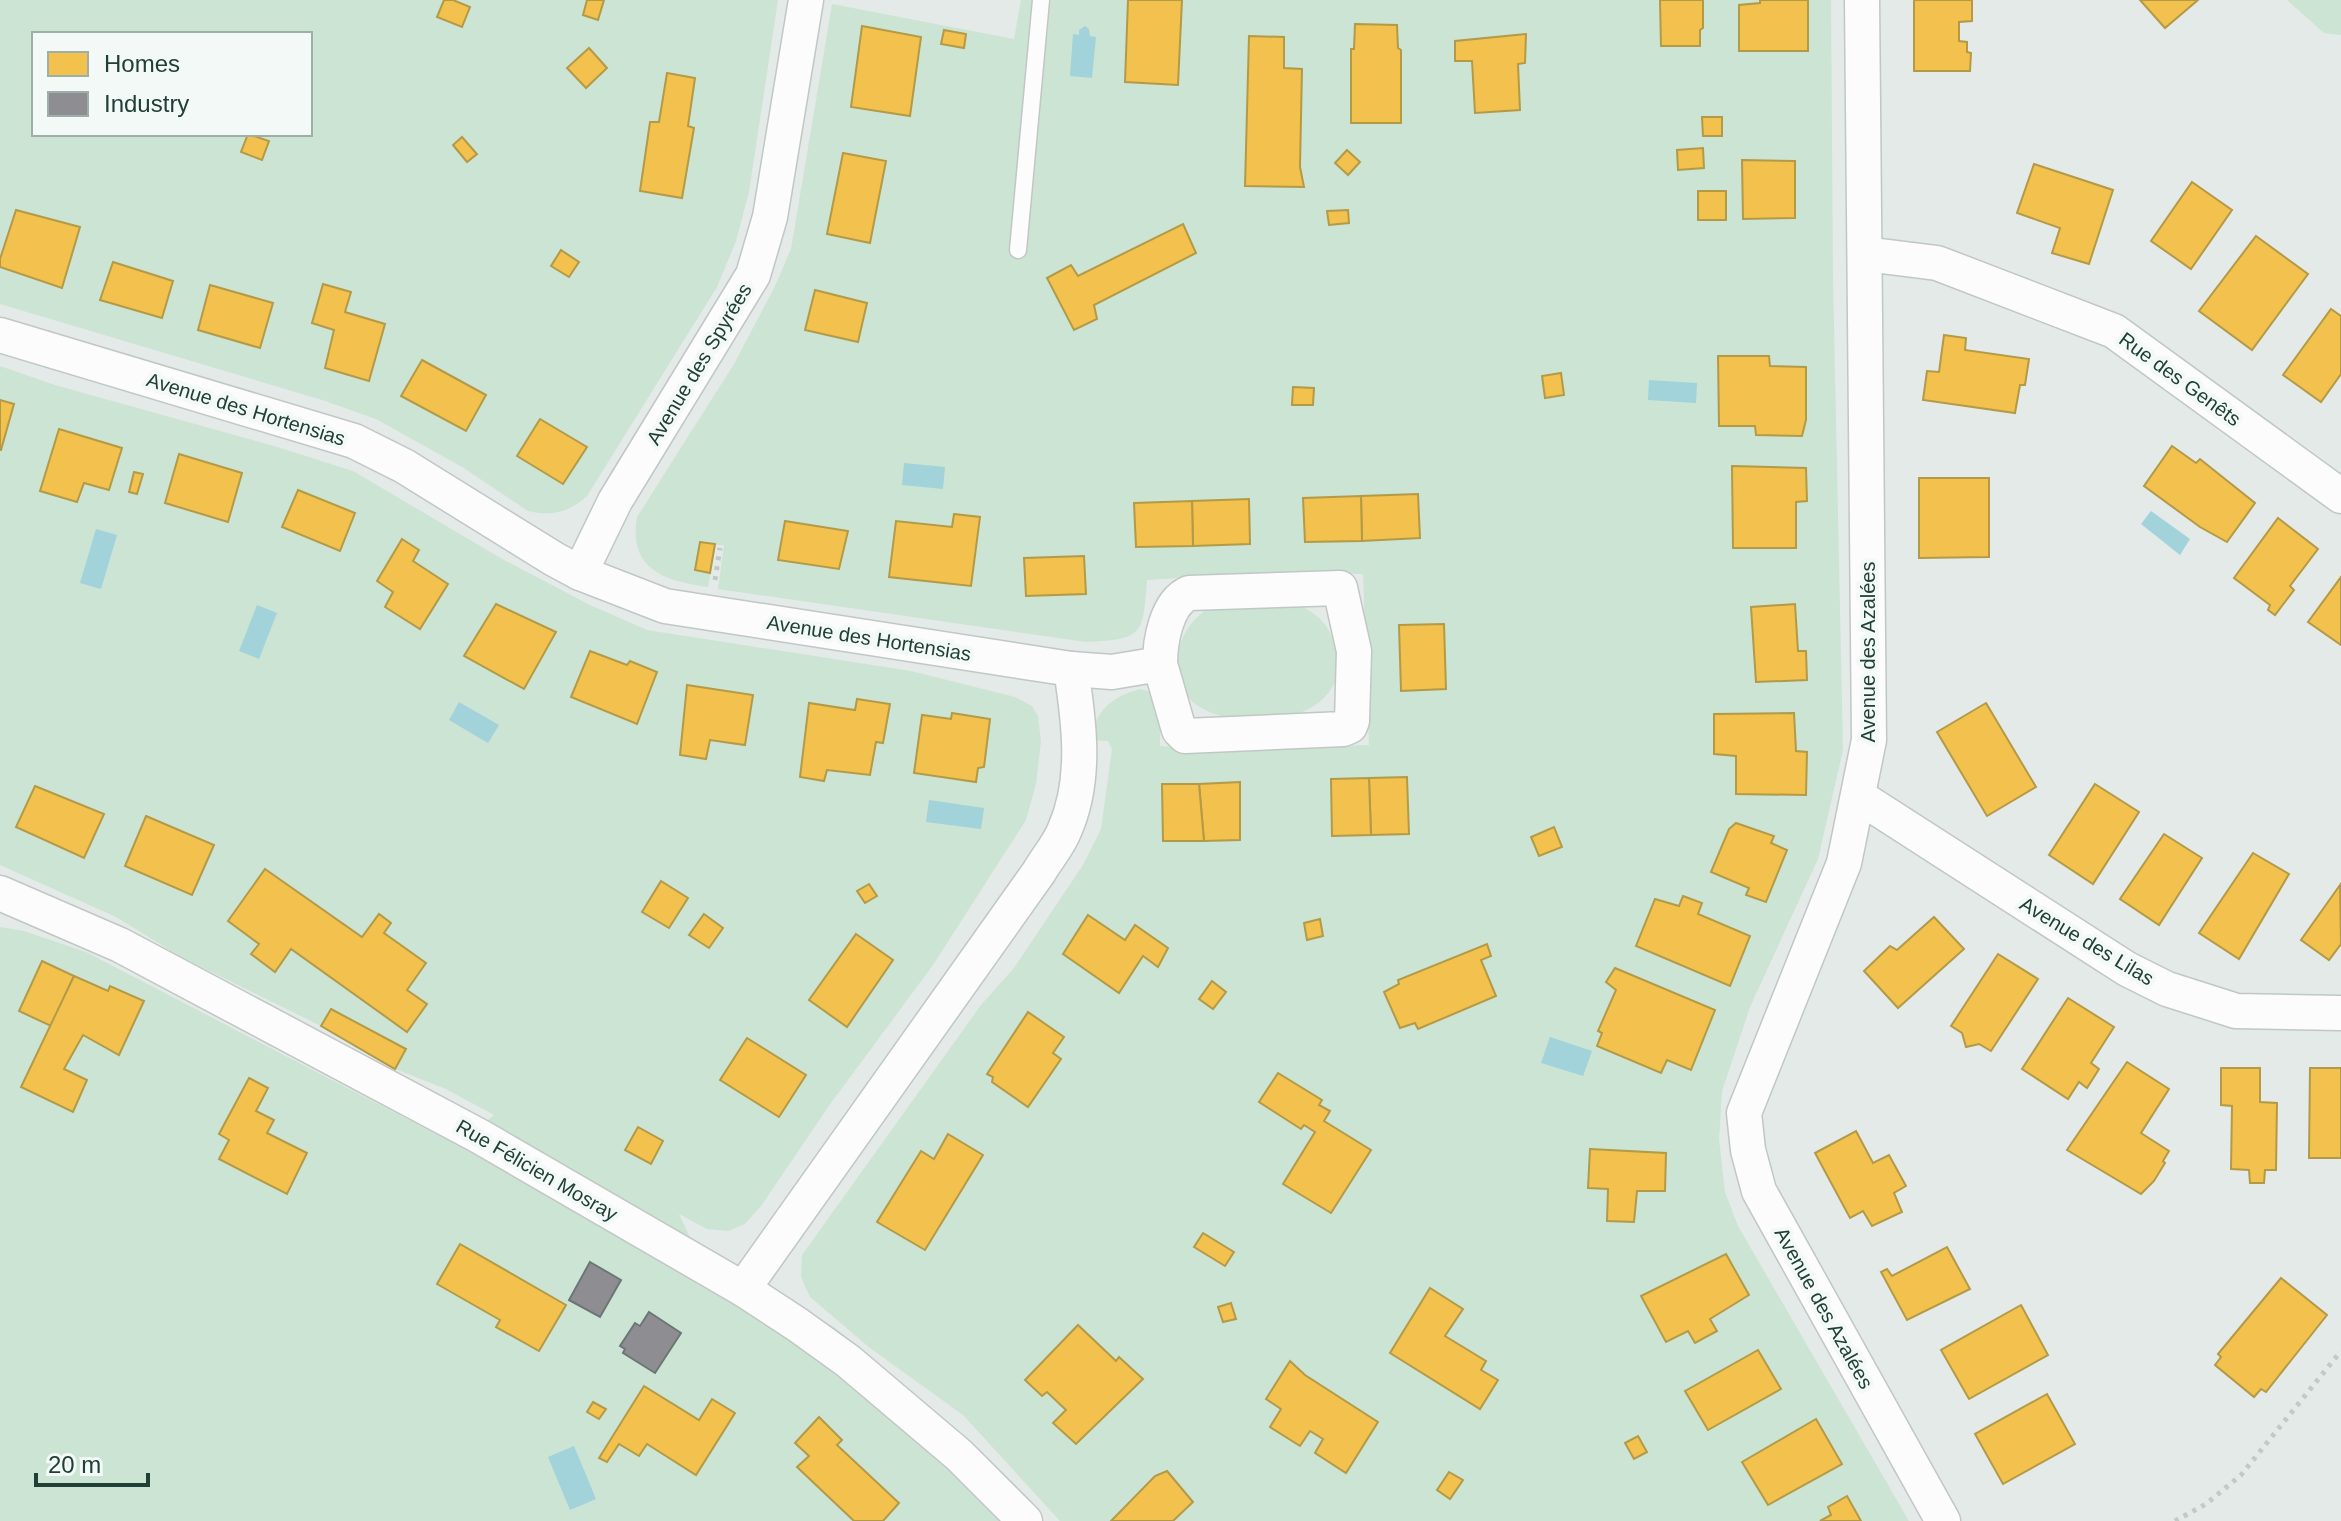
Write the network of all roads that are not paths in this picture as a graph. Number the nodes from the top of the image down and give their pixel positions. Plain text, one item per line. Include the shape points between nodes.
1 (806, 0) edge
2 (1041, 0) edge
3 (1862, 0) edge
4 (1018, 250) dead end
5 (1865, 254) junction
6 (0, 335) edge
7 (2341, 496) edge
8 (580, 573) junction
9 (1160, 664) junction
10 (1071, 669) junction
11 (1858, 796) junction
12 (0, 893) edge
13 (2341, 1013) edge
14 (743, 1289) junction
15 (1025, 1521) edge
16 (1943, 1521) edge

1 - 8 street, Avenue des Spyrées via 770,217 753,275 615,501
2 - 4 lane
3 - 5 street, Avenue des Azalées
5 - 7 street, Rue des Genêts via 1937,263 2114,331
5 - 11 street, Avenue des Azalées via 1869,740
6 - 8 street, Avenue des Hortensias via 354,441
8 - 10 street, Avenue des Hortensias via 665,606
9 - 9 street via 1163,629 1189,593 1340,588 1354,651 1352,721 1343,729 1185,736
9 - 10 street, Avenue des Hortensias via 1112,672
10 - 14 street via 1079,759 1065,830
11 - 13 street, Avenue des Lilas via 2127,969 2167,989 2236,1011
11 - 16 street, Avenue des Azalées via 1844,863 1744,1113 1748,1150 1759,1191
12 - 14 street, Rue Félicien Mosray via 120,945 479,1136
14 - 15 street, Rue Félicien Mosray via 848,1361 959,1455

